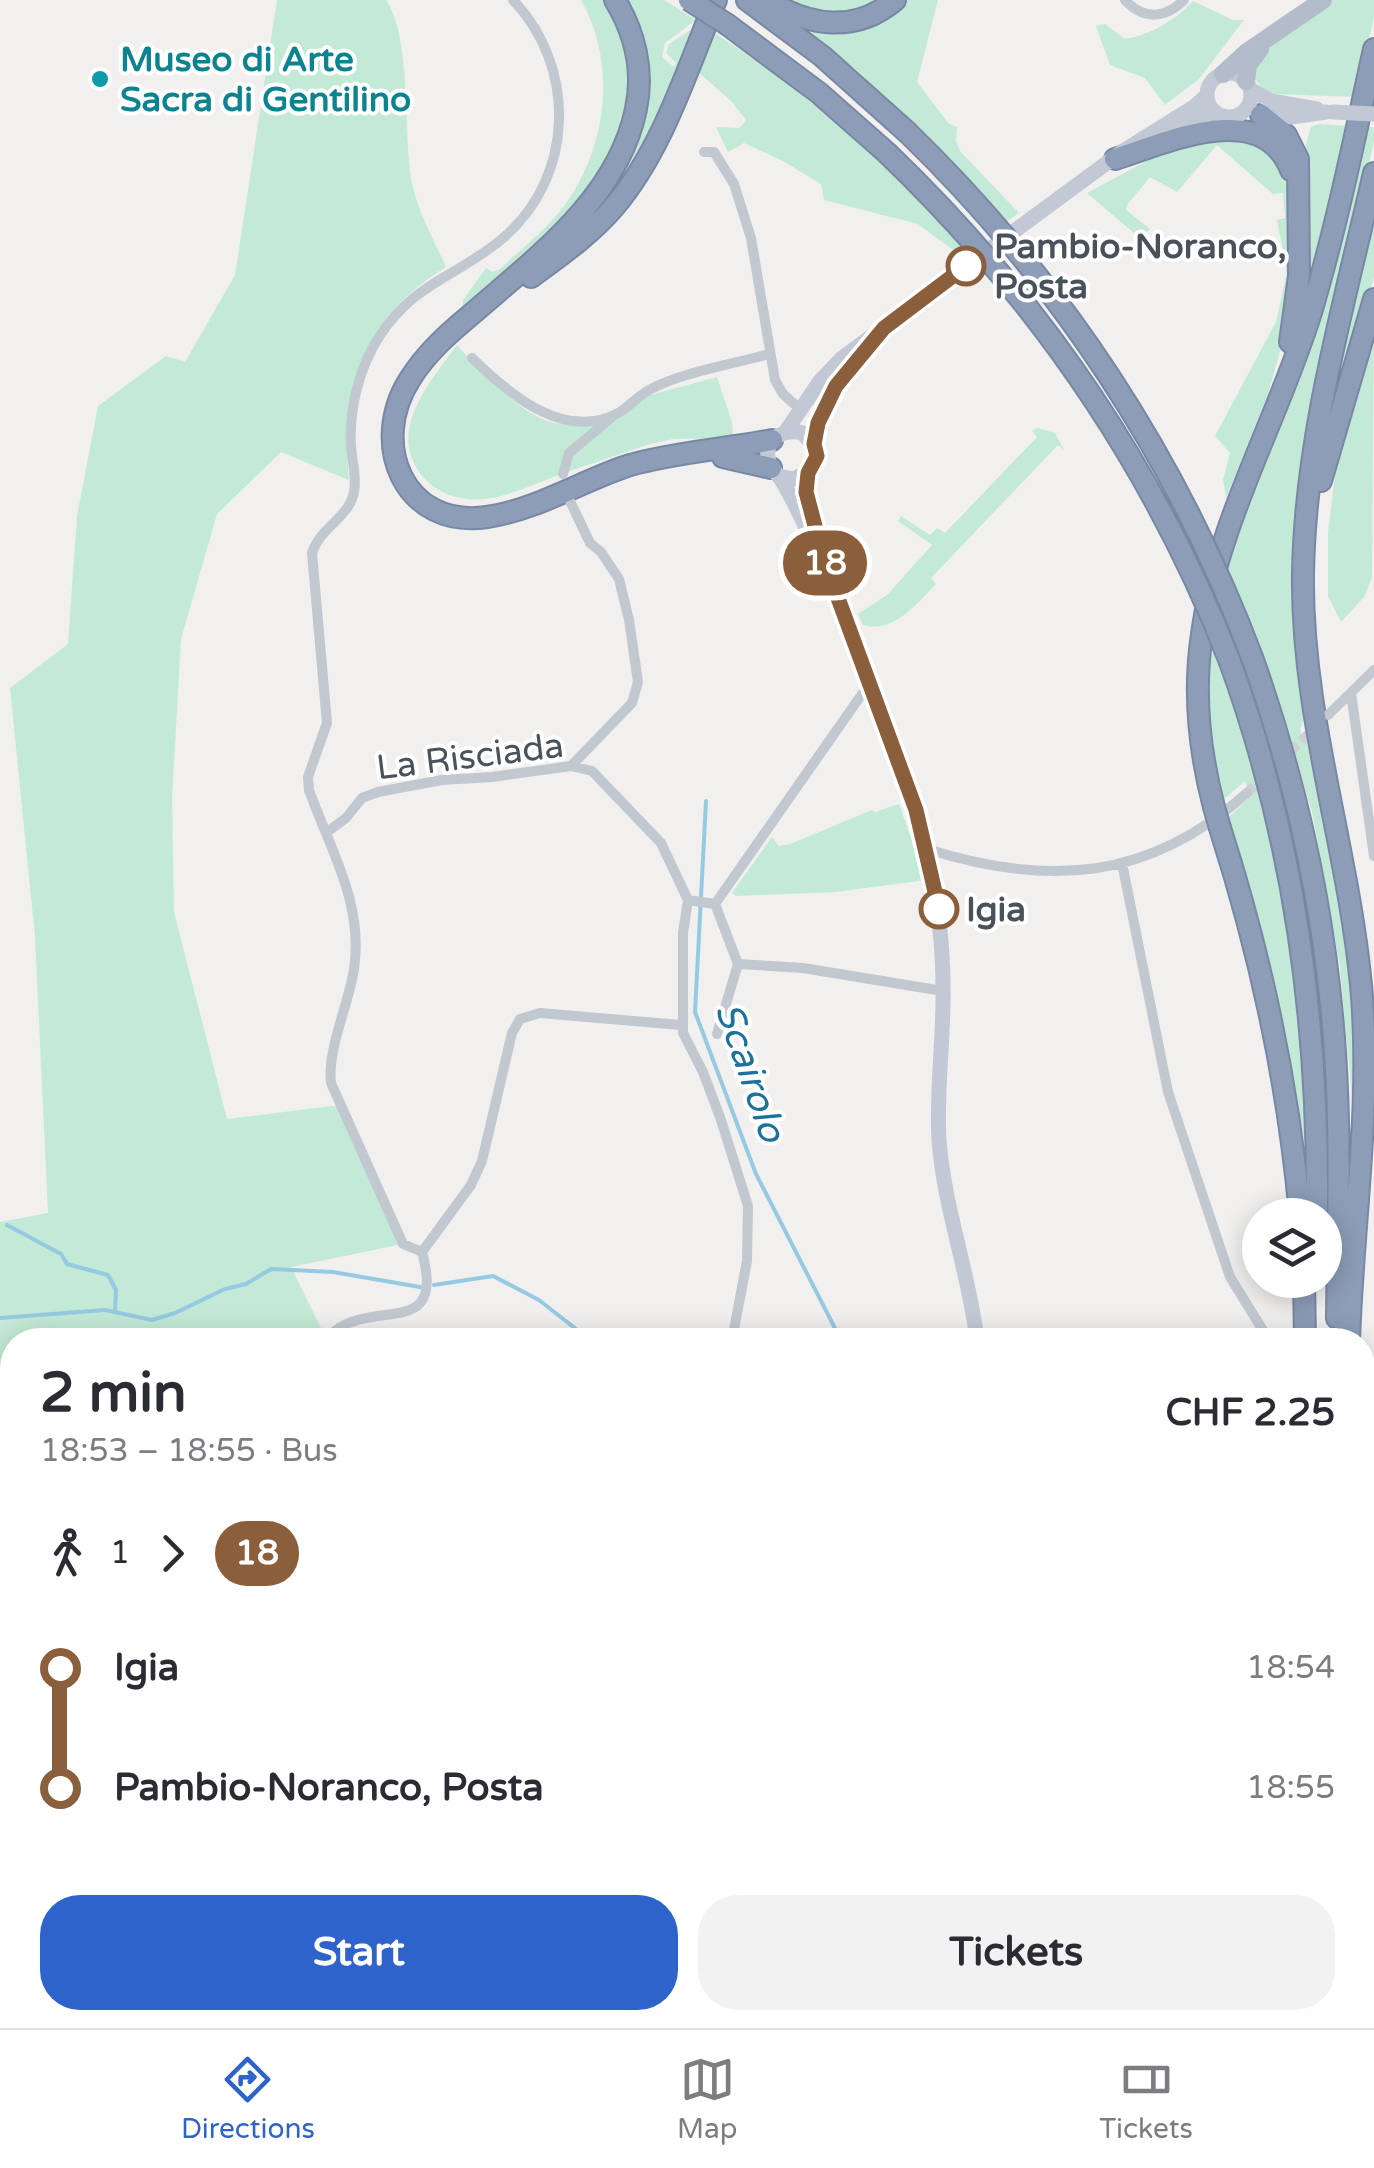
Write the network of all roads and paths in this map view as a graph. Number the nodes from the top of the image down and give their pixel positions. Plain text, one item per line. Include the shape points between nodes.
1 (512, 0) edge
2 (615, 0) edge
3 (688, 0) edge
4 (716, 0) edge
5 (747, 0) edge
6 (766, 0) edge
7 (895, 0) edge
8 (1125, 0) edge
9 (1184, 0) edge
10 (1321, 1) edge
11 (1271, 38) junction
12 (1374, 49) edge
13 (1223, 74) junction
14 (1248, 85) junction
15 (1207, 94) junction
16 (1215, 112) junction
17 (1329, 112) junction
18 (1238, 114) junction
19 (1374, 114) edge
20 (1261, 115) junction
21 (704, 152) dead end
22 (1110, 162) junction
23 (1374, 173) edge
24 (1297, 185) junction
25 (1374, 299) edge
26 (470, 315) junction
27 (884, 328) junction
28 (769, 354) junction
29 (472, 358) dead end
30 (1276, 404) junction
31 (619, 412) junction
32 (802, 412) junction
33 (780, 436) junction
34 (814, 444) junction
35 (681, 456) junction
36 (775, 472) junction
37 (808, 473) junction
38 (564, 474) dead end
39 (570, 501) dead end
40 (824, 560) junction
41 (1303, 607) junction
42 (1374, 670) edge
43 (870, 684) junction
44 (1351, 692) junction
45 (1328, 715) dead end
46 (571, 766) junction
47 (1246, 793) tunnel mouth
48 (327, 832) junction
49 (927, 849) junction
50 (1374, 856) edge
51 (1122, 864) junction
52 (688, 900) junction
53 (715, 904) junction
54 (738, 964) junction
55 (944, 990) junction
56 (681, 1025) junction
57 (717, 1034) dead end
58 (1298, 1198) edge
59 (1317, 1198) edge
60 (422, 1252) junction
61 (1305, 1298) edge
62 (1316, 1298) edge
63 (974, 1316) junction
64 (342, 1328) edge
65 (734, 1328) edge
66 (975, 1328) edge
67 (982, 1328) edge
68 (1262, 1328) edge
69 (1306, 1328) edge
70 (1316, 1328) edge
71 (1337, 1328) edge
72 (1350, 1328) edge

1 - 48 street via 542,40 556,79 560,114 552,164 522,220 406,303 378,337 352,420 353,497 312,553 327,723 308,777
2 - 26 highway via 633,37 639,86 618,160 569,225
3 - 59 highway, bridge via 819,93 888,153 1000,271 1086,385 1174,534 1230,662 1266,771 1298,913 1314,1057
4 - 26 highway via 649,155 614,208 582,239
5 - 71 highway, bridge via 907,132 1028,264 1120,390 1197,529 1253,660 1296,800 1326,962 1338,1120
6 - 7 highway via 804,18 840,24 864,19
8 - 9 street via 1151,16
10 - 11 main road
11 - 13 main road
11 - 14 main road via 1251,58
12 - 30 highway via 1312,307
13 - 14 main road
13 - 15 main road
14 - 17 main road via 1271,101
14 - 18 main road via 1247,106
15 - 16 main road
15 - 22 main road
16 - 18 main road
16 - 22 main road
17 - 19 main road, bridge
17 - 20 main road
18 - 20 main road
20 - 24 highway via 1291,140
21 - 28 street via 714,152 734,184 751,238
22 - 24 highway via 1200,133 1236,130 1276,145
22 - 27 main road
23 - 41 highway via 1314,448
24 - 30 highway via 1297,297
25 - 41 highway via 1324,468
26 - 35 highway via 417,368 392,422 401,477 432,508 488,517 633,465
27 - 32 main road via 829,370
27 - 34 main road via 836,386
28 - 31 street via 650,389
28 - 32 street via 783,394
29 - 31 street via 549,416 579,421
30 - 58 highway via 1217,566 1202,631 1198,726 1217,818 1264,976
31 - 38 street via 569,453
32 - 33 main road
33 - 34 main road via 803,433
33 - 35 highway
33 - 36 main road via 768,454
34 - 37 main road via 817,456
35 - 36 highway via 726,457
36 - 37 main road via 794,479
36 - 40 main road
37 - 40 main road via 808,506
39 - 46 street via 590,543 619,580 638,682 632,703
40 - 43 main road
41 - 72 highway via 1316,734 1361,988 1361,1162
42 - 44 street
43 - 49 main road
43 - 53 street
44 - 45 street
44 - 50 street
46 - 48 street, La Risciada via 378,792 362,798
46 - 52 street, La Risciada via 592,771 661,843
47 - 51 street via 1205,826
48 - 60 street via 357,934 331,1083 403,1244
49 - 51 street via 1008,869
49 - 55 main road
51 - 68 street via 1168,1092 1230,1277
52 - 53 street
52 - 56 street
53 - 54 street
54 - 55 street
54 - 57 street
55 - 63 main road via 939,1138
56 - 60 street via 540,1013 520,1019 482,1162
56 - 65 street via 748,1206 748,1261
60 - 64 street via 426,1296 419,1306
61 - 69 highway
62 - 70 highway
63 - 66 main road
63 - 67 main road

